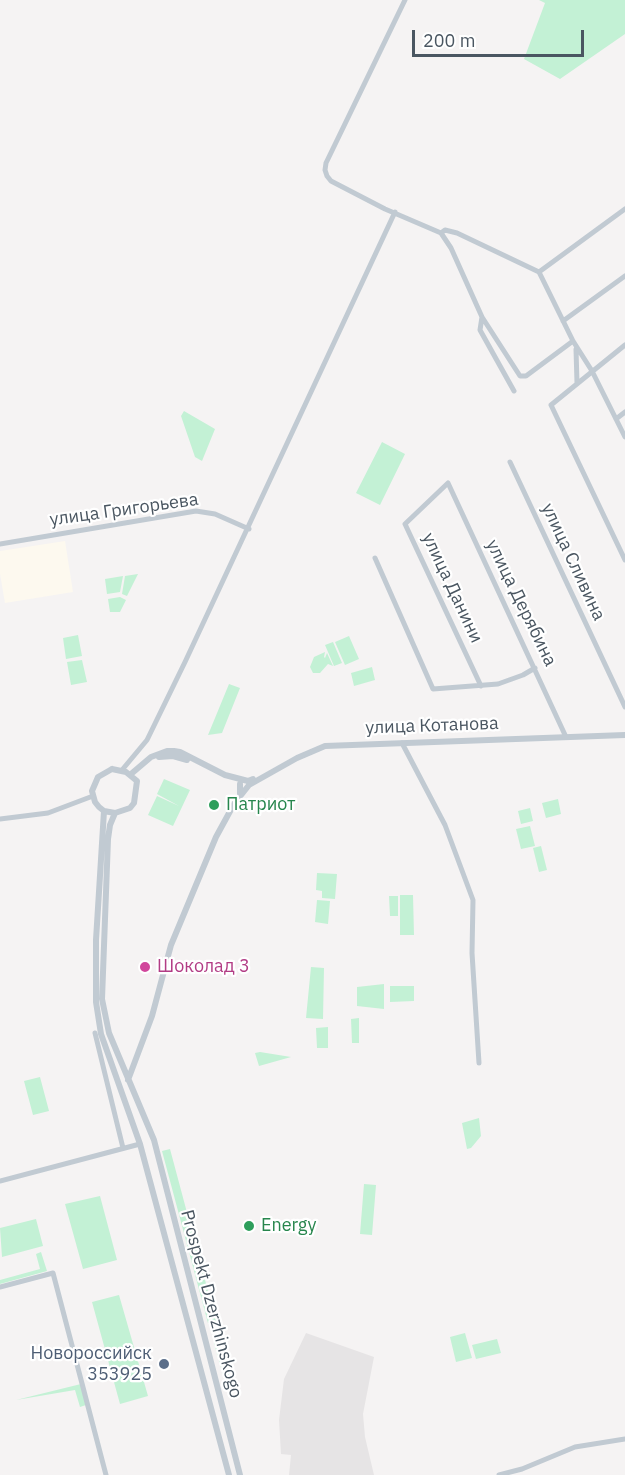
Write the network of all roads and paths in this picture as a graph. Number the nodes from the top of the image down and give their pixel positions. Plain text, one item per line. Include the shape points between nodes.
1 (405, 0) edge
2 (625, 209) edge
3 (395, 212) junction
4 (440, 232) junction
5 (539, 272) junction
6 (625, 276) edge
7 (482, 317) junction
8 (563, 321) junction
9 (573, 341) junction
10 (625, 345) edge
11 (576, 347) junction
12 (592, 371) junction
13 (577, 383) junction
14 (514, 391) dead end
15 (625, 411) edge
16 (616, 419) junction
17 (625, 437) edge
18 (510, 462) dead end
19 (448, 483) joint
20 (249, 529) junction
21 (0, 544) edge
22 (375, 558) dead end
23 (625, 561) edge
24 (535, 668) junction
25 (481, 686) junction
26 (625, 707) edge
27 (625, 735) edge
28 (566, 737) junction
29 (402, 743) junction
30 (142, 747) junction
31 (150, 757) junction
32 (297, 758) junction
33 (122, 770) junction
34 (131, 774) junction
35 (137, 781) junction
36 (240, 784) junction
37 (249, 785) junction
38 (240, 794) junction
39 (93, 796) junction
40 (104, 811) junction
41 (115, 813) junction
42 (0, 819) edge
43 (95, 1033) dead end
44 (479, 1063) dead end
45 (132, 1067) junction
46 (124, 1071) junction
47 (128, 1080) junction
48 (154, 1140) junction
49 (140, 1144) junction
50 (123, 1148) junction
51 (0, 1181) edge
52 (0, 1287) edge
53 (623, 1439) edge
54 (237, 1464) junction
55 (227, 1467) junction
56 (106, 1475) edge
57 (230, 1475) edge
58 (240, 1475) edge
59 (499, 1475) edge

1 - 3 street via 325,170 331,181
2 - 5 street
3 - 4 street
3 - 20 street
4 - 5 street via 457,233
4 - 7 street
5 - 8 street
6 - 8 street
7 - 9 street via 520,376 526,376
7 - 14 street via 480,330
8 - 9 street
9 - 11 street
10 - 12 street
11 - 12 street
11 - 13 street
12 - 13 street
12 - 16 street
13 - 23 street via 550,405
15 - 16 street
16 - 17 street
18 - 26 street, улица Сливина
19 - 24 street, улица Дерябина
19 - 25 street, улица Данини via 405,524
20 - 21 street, улица Григорьева via 215,514 196,511
20 - 30 street
22 - 25 street via 434,689
24 - 25 street via 498,684
24 - 28 street, улица Дерябина
27 - 28 street, улица Котанова
28 - 29 street, улица Котанова
29 - 32 street, улица Котанова via 325,746
29 - 44 street via 445,825 474,900 472,953
30 - 31 street
30 - 33 street
31 - 32 street via 167,751 180,752 225,775 248,781
31 - 34 street
32 - 37 street, улица Котанова
33 - 34 street
33 - 39 street via 98,777
34 - 35 street
35 - 36 street via 151,760 173,756
35 - 41 street via 134,803
36 - 37 street
36 - 38 street
37 - 38 street
38 - 45 street via 216,837 171,945 152,1016
39 - 40 street
39 - 42 street via 48,813
40 - 41 street
40 - 49 street, Prospekt Dzerzhinskogo via 96,1002 101,1034
41 - 46 street, Prospekt Dzerzhinskogo via 108,839 102,999 109,1033
43 - 50 street
45 - 46 street
45 - 47 street
46 - 47 street, Prospekt Dzerzhinskogo
47 - 48 street, Prospekt Dzerzhinskogo
48 - 49 street
48 - 54 street, Prospekt Dzerzhinskogo
49 - 50 street
49 - 55 street, Prospekt Dzerzhinskogo
50 - 51 street
52 - 56 street via 53,1273
53 - 59 street via 575,1447
54 - 55 street
54 - 58 street, Prospekt Dzerzhinskogo
55 - 57 street, Prospekt Dzerzhinskogo

